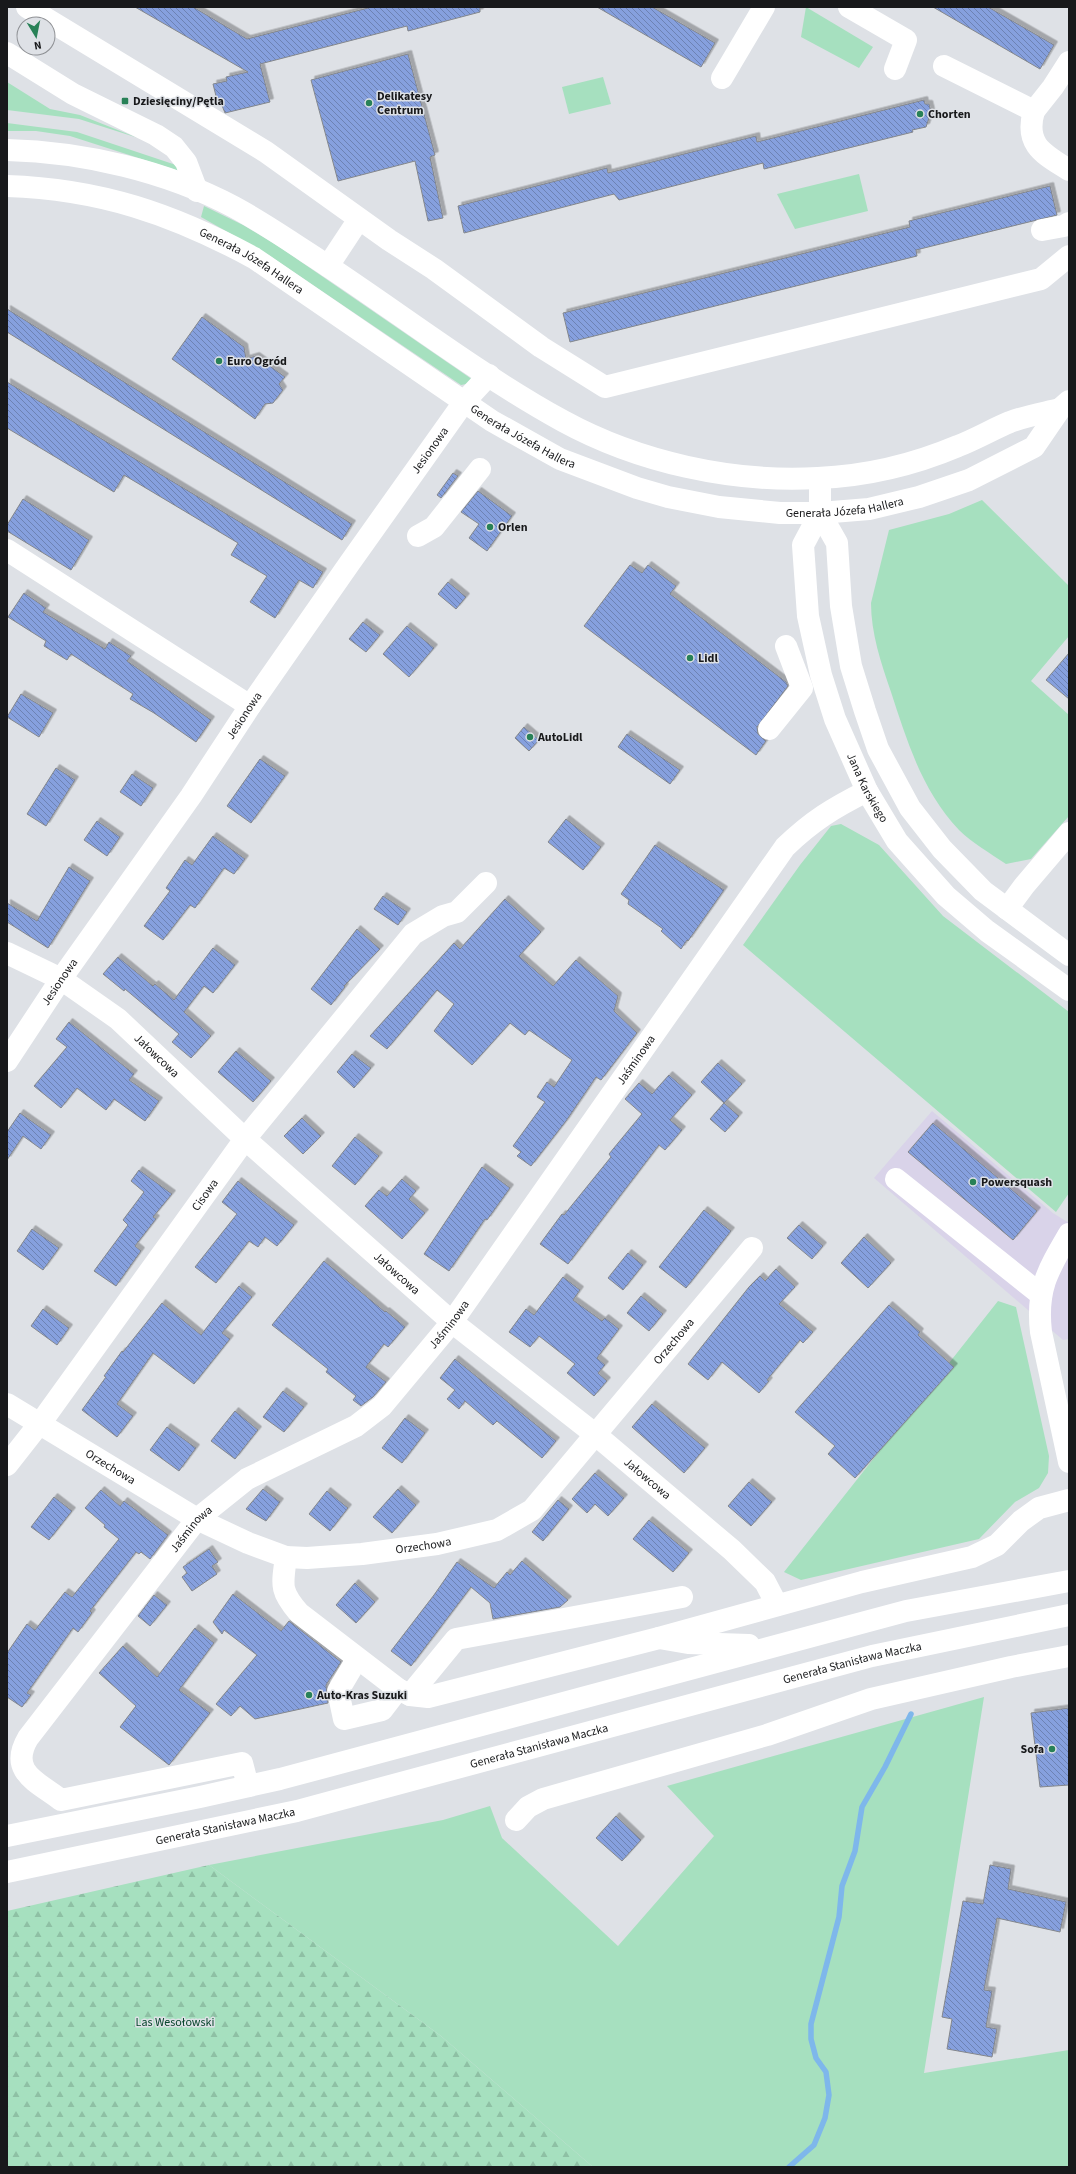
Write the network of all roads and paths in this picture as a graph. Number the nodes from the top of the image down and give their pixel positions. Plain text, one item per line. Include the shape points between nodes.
1 (27, 7) edge
2 (764, 7) edge
3 (849, 7) edge
4 (7, 53) edge
5 (1069, 62) edge
6 (944, 66) dead end
7 (895, 69) dead end
8 (722, 78) dead end
9 (1034, 111) junction
10 (7, 150) edge
11 (1069, 170) edge
12 (7, 186) edge
13 (197, 191) junction
14 (359, 219) junction
15 (1069, 222) edge
16 (187, 224) junction
17 (1042, 230) dead end
18 (1069, 256) edge
19 (328, 266) junction
20 (489, 375) junction
21 (464, 402) junction
22 (1065, 405) edge
23 (480, 469) dead end
24 (722, 473) junction
25 (820, 478) junction
26 (719, 507) junction
27 (820, 513) junction
28 (418, 536) dead end
29 (7, 550) edge
30 (786, 646) dead end
31 (250, 706) junction
32 (865, 711) junction
33 (835, 719) junction
34 (769, 729) dead end
35 (867, 791) junction
36 (1069, 833) edge
37 (486, 883) dead end
38 (1007, 909) junction
39 (7, 953) edge
40 (1069, 955) edge
41 (61, 979) junction
42 (1069, 990) edge
43 (7, 1061) edge
44 (245, 1139) junction
45 (896, 1179) dead end
46 (1069, 1234) edge
47 (752, 1248) dead end
48 (1040, 1294) junction
49 (452, 1322) junction
50 (7, 1404) edge
51 (40, 1423) junction
52 (596, 1435) junction
53 (1069, 1462) edge
54 (7, 1465) edge
55 (1069, 1500) edge
56 (197, 1519) junction
57 (286, 1557) junction
58 (1069, 1563) edge
59 (1069, 1581) edge
60 (1045, 1585) junction
61 (682, 1597) dead end
62 (777, 1605) junction
63 (1069, 1615) edge
64 (659, 1638) junction
65 (773, 1646) junction
66 (1069, 1656) edge
67 (357, 1659) junction
68 (404, 1692) junction
69 (248, 1786) junction
70 (516, 1820) dead end
71 (7, 1836) edge
72 (7, 1872) edge

1 - 14 main road via 266,152
2 - 8 main road
3 - 7 main road via 906,40
4 - 13 main road via 73,94 156,135 174,147 186,162
5 - 9 main road
6 - 9 main road
9 - 11 main road via 1031,120 1032,133 1039,150
10 - 13 main road, Generała Józefa Hallera via 71,156 118,165
12 - 16 main road, Generała Józefa Hallera via 96,195 147,209
13 - 16 main road
13 - 19 main road, Generała Józefa Hallera via 256,219
14 - 18 main road via 434,269 541,347 605,386 1041,279
14 - 19 main road
15 - 17 main road via 1064,226
16 - 21 main road, Generała Józefa Hallera via 254,258
19 - 20 main road, Generała Józefa Hallera
20 - 21 main road, Jesionowa
20 - 24 main road, Generała Józefa Hallera via 565,422 605,440 648,456
21 - 26 main road, Generała Józefa Hallera via 492,421 560,459 637,488
21 - 31 main road, Jesionowa
22 - 25 main road, Generała Józefa Hallera via 1013,421 957,446 905,465 863,474
22 - 27 main road, Generała Józefa Hallera via 1034,447 968,480 880,507
23 - 28 main road via 434,527
24 - 25 main road, Generała Józefa Hallera via 793,479
24 - 26 main road
25 - 27 main road, Jana Karskiego
26 - 27 main road, Generała Józefa Hallera via 780,513
27 - 32 main road, Jana Karskiego via 837,543 841,606 852,666
27 - 33 main road, Jana Karskiego via 803,545 807,608 821,675
29 - 31 main road
30 - 34 main road via 802,688
31 - 41 main road, Jesionowa via 191,796
32 - 33 main road
32 - 38 main road, Jana Karskiego via 878,749 910,808 960,870
33 - 35 main road, Jana Karskiego
35 - 42 main road, Jana Karskiego via 897,841 946,896 987,931
35 - 49 main road, Jaśminowa via 808,824 785,847
36 - 38 main road
37 - 44 main road, Cisowa via 457,912 443,916 413,934
38 - 40 main road, Jana Karskiego
39 - 41 main road, Jałowcowa
41 - 43 main road, Jesionowa
41 - 44 main road, Jałowcowa via 118,1019
44 - 49 main road, Jałowcowa
44 - 51 main road, Cisowa
45 - 48 main road
46 - 48 main road via 1051,1264
47 - 52 main road, Orzechowa
48 - 53 main road via 1040,1332
49 - 52 main road, Jałowcowa
49 - 56 main road, Jaśminowa via 382,1406 367,1418 329,1440 246,1479
50 - 51 main road, Orzechowa
51 - 54 main road, Cisowa
51 - 56 main road, Orzechowa
52 - 57 main road, Orzechowa via 532,1510 497,1530 398,1550
52 - 62 main road, Jałowcowa via 732,1550 765,1582
55 - 62 main road via 1039,1508 986,1552
56 - 57 main road, Orzechowa via 248,1543
56 - 69 main road, Jaśminowa via 28,1738 21,1752 23,1769 61,1800 242,1763
57 - 67 main road via 283,1582 286,1598 299,1614
58 - 60 main road
59 - 60 main road
60 - 65 main road via 906,1611
61 - 68 main road via 456,1639
62 - 64 main road
63 - 72 main road, Generała Stanisława Maczka via 872,1656 297,1811
64 - 65 main road via 688,1643
64 - 68 main road via 438,1696
65 - 69 main road via 355,1760
66 - 70 main road via 871,1699 767,1735 543,1799 528,1807
67 - 68 main road
67 - 68 main road via 338,1691 344,1718 382,1710
69 - 71 main road

